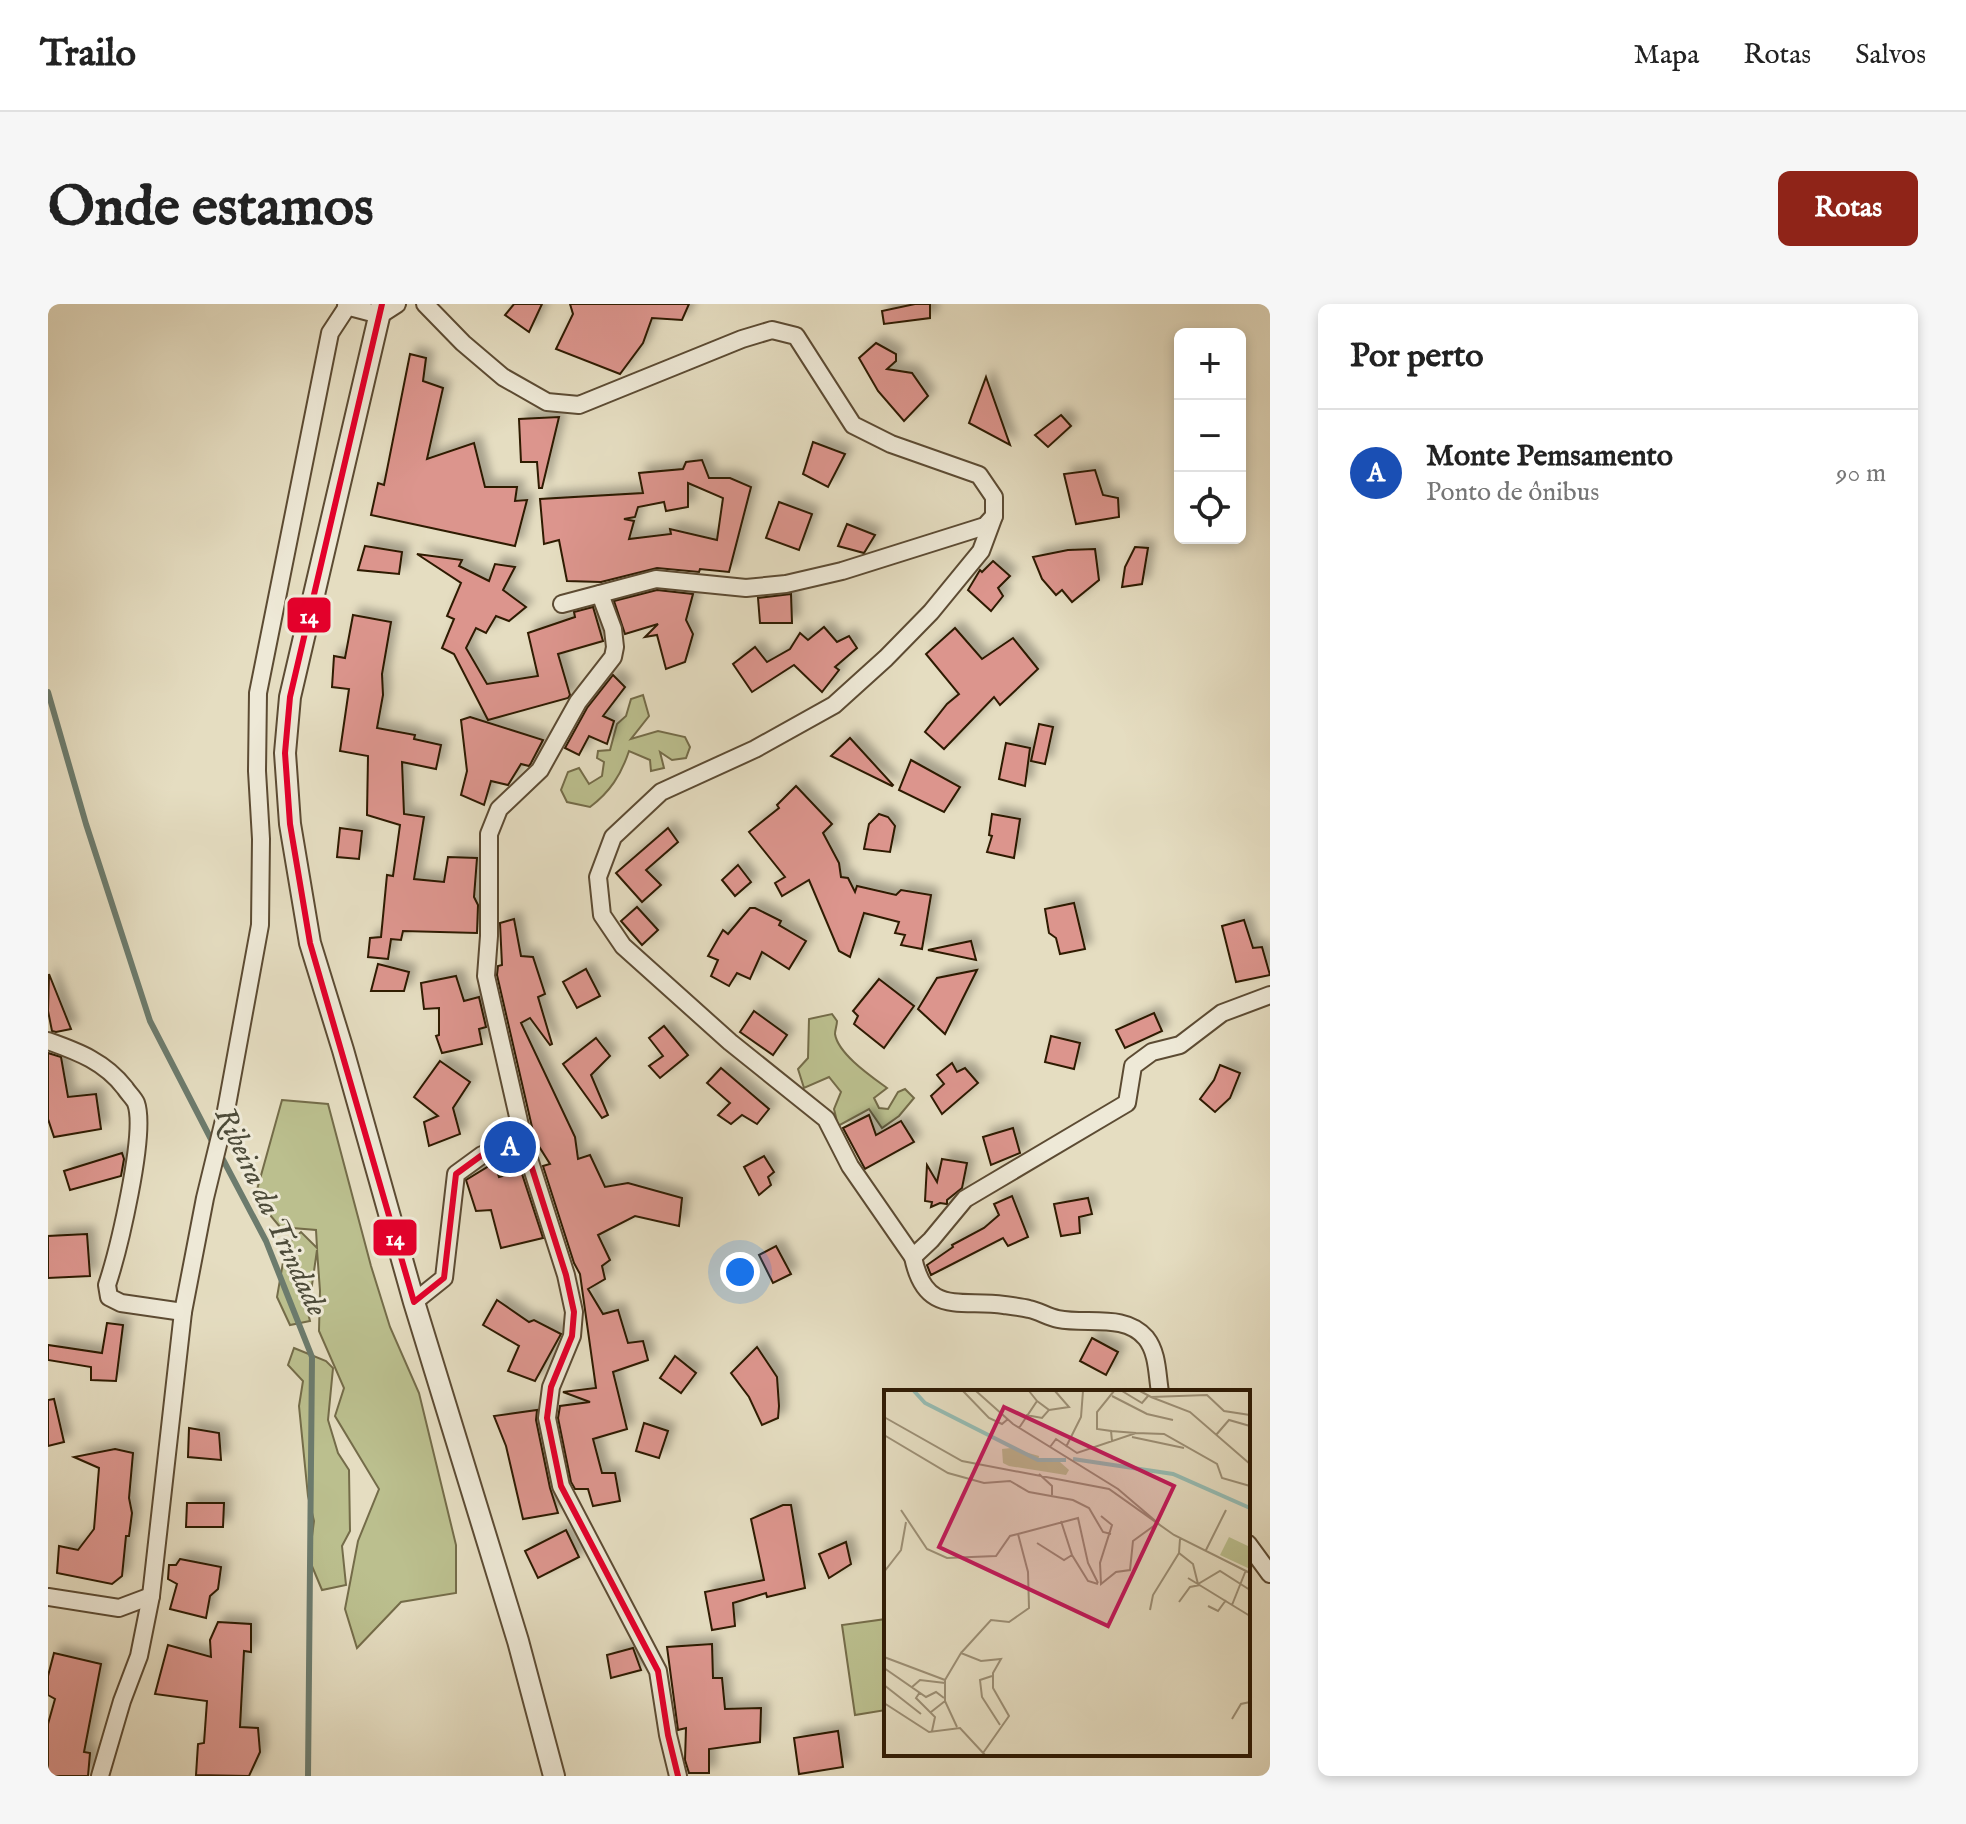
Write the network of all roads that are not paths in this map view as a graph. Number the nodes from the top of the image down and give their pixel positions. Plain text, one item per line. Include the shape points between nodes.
1 (425, 304) edge
2 (348, 305) edge
3 (386, 308) edge
4 (994, 516) junction
5 (600, 594) junction
6 (562, 604) dead end
7 (1270, 995) edge
8 (48, 1041) edge
9 (524, 1143) junction
10 (913, 1257) junction
11 (414, 1302) junction
12 (183, 1312) junction
13 (1160, 1390) edge
14 (1250, 1547) edge
15 (1270, 1574) edge
16 (151, 1596) junction
17 (48, 1597) edge
18 (100, 1776) edge
19 (554, 1776) edge
20 (678, 1776) edge

1 - 4 street via 503,377 547,402 579,405 742,339 772,330 796,336 853,425 979,475 994,497
2 - 3 street
2 - 12 street via 330,333 258,693 260,925
3 - 11 street via 303,637 285,753 290,824 310,943
4 - 5 street via 985,526 786,584 746,588 656,579
4 - 10 street via 981,551 886,658 834,705 661,792 613,837 598,877 602,915 623,946 826,1119 850,1166
5 - 6 street
5 - 9 street via 613,629 613,657 578,702 540,770 499,809 489,834 486,976
7 - 10 street via 1222,1013 1180,1045 1152,1052 1133,1066 1127,1103 965,1199
8 - 12 street via 84,1054 113,1073 136,1104 137,1141 107,1285 109,1297
9 - 11 street via 482,1155 456,1174 444,1278
9 - 20 street via 574,1312 547,1418 561,1486 658,1671
10 - 13 street via 917,1277 929,1293 949,1304 986,1303 1058,1319 1131,1326 1147,1339 1155,1355
11 - 19 street
12 - 16 street
14 - 15 street
16 - 17 street via 119,1608
16 - 18 street via 139,1656

